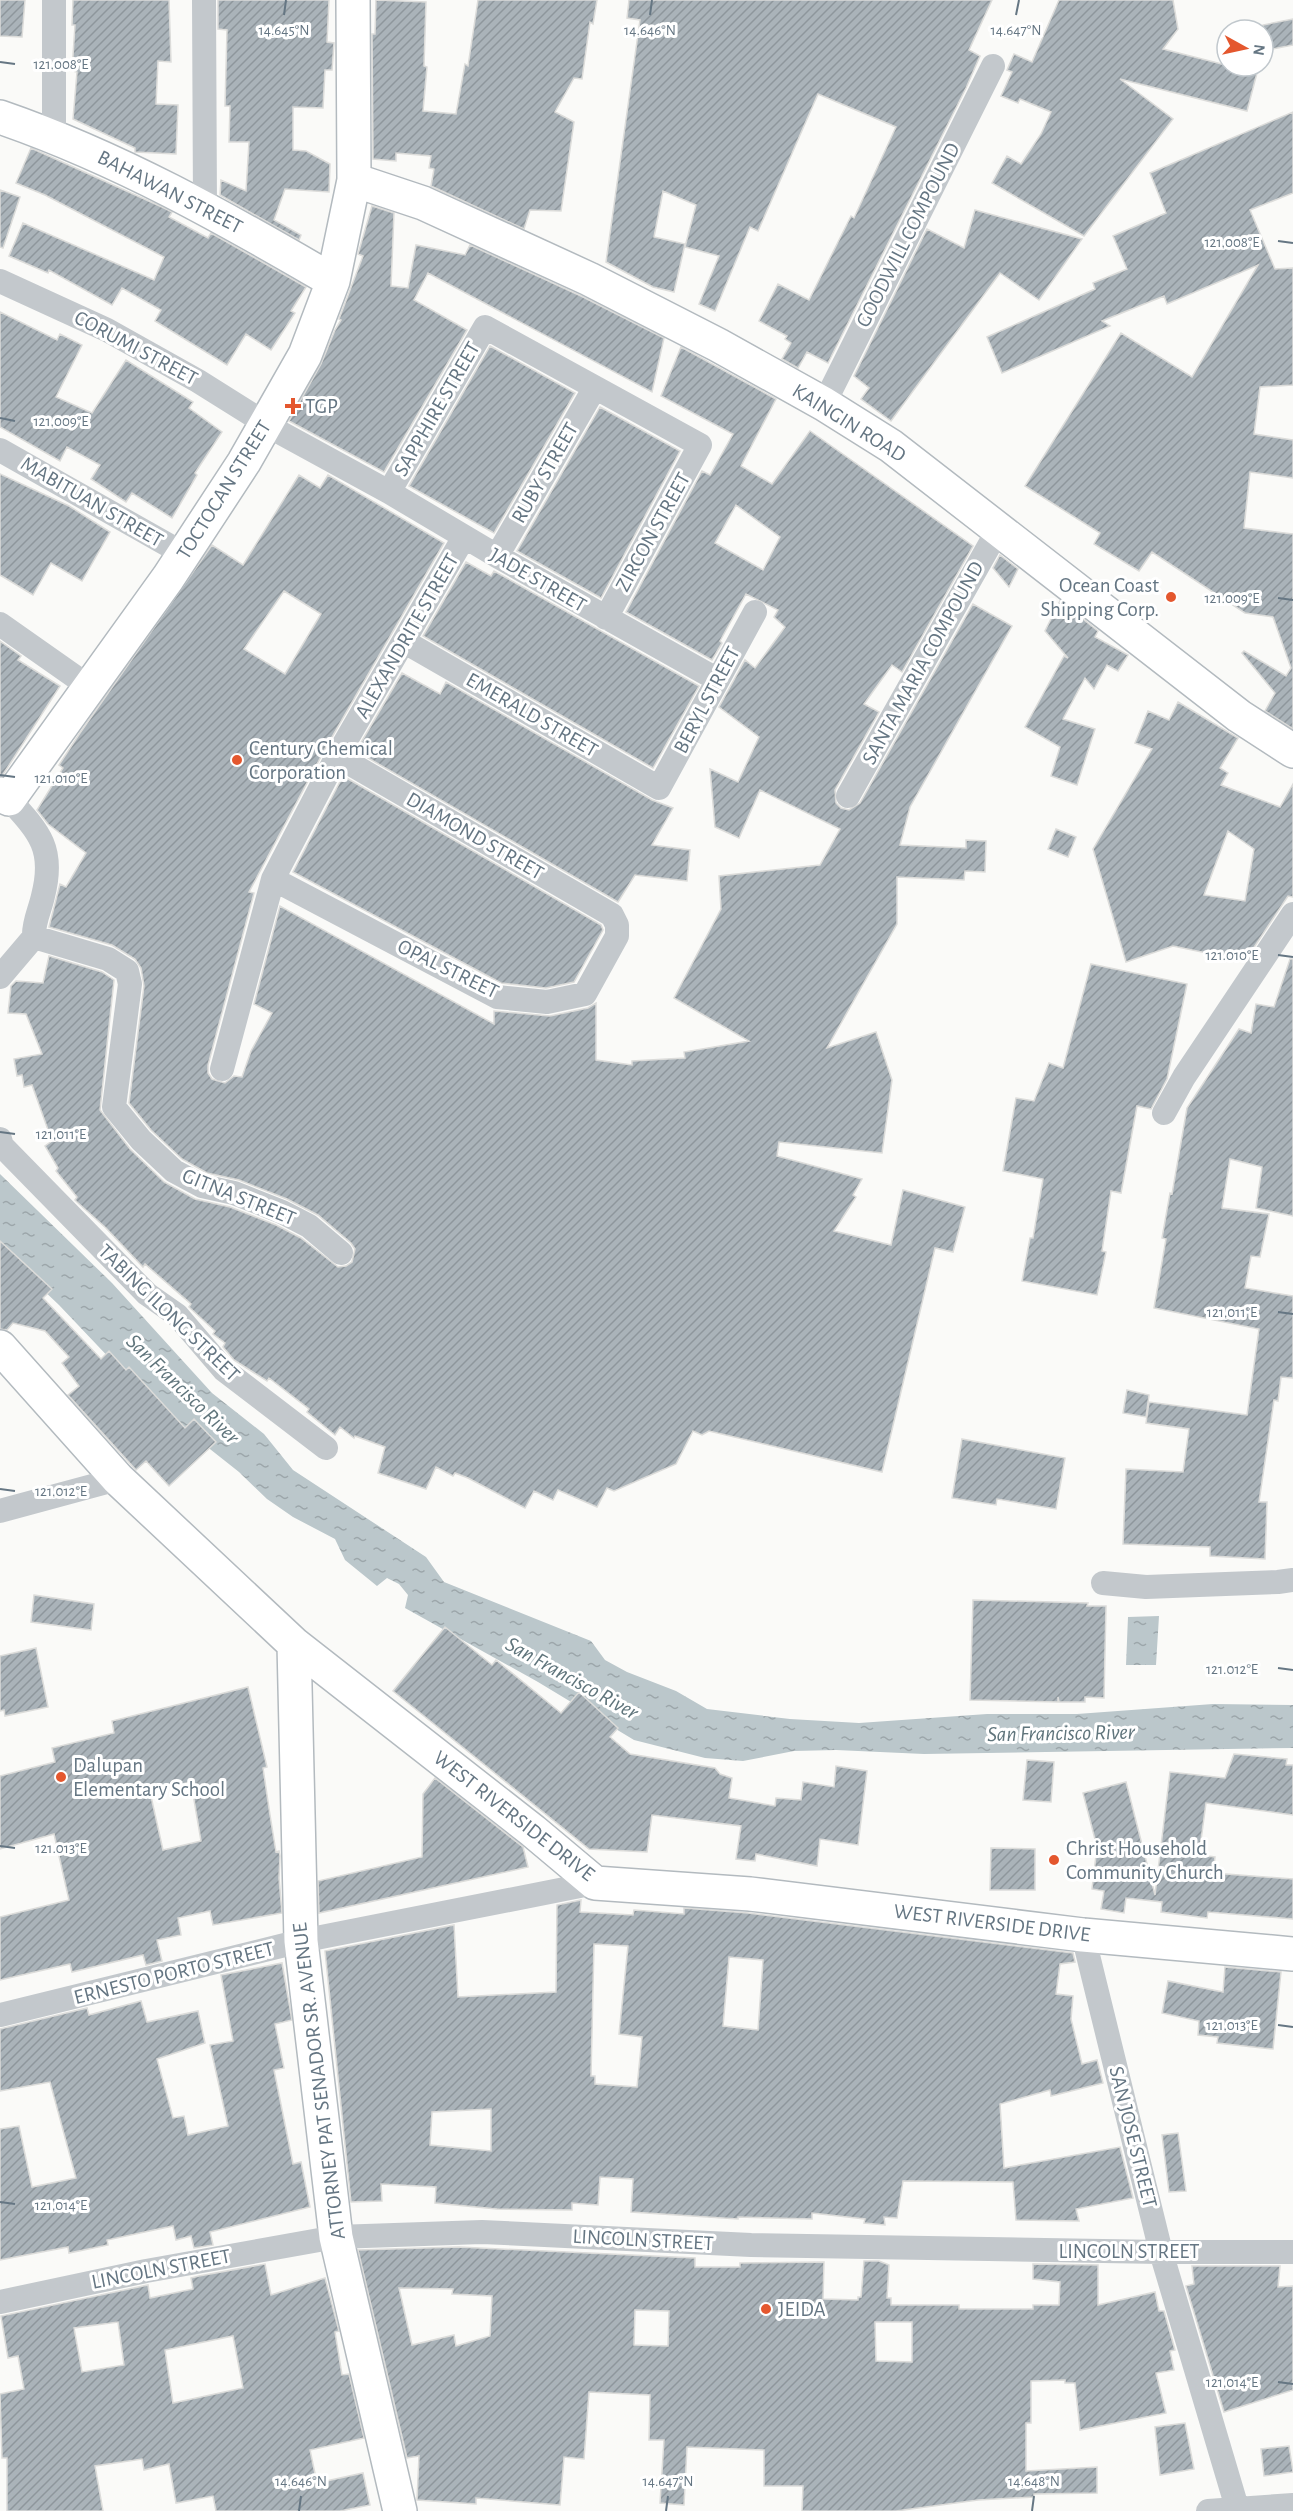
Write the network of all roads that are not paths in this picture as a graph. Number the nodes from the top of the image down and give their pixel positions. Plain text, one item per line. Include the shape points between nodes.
1 (54, 0) edge
2 (204, 0) edge
3 (353, 0) edge
4 (993, 66) dead end
5 (0, 117) edge
6 (54, 136) junction
7 (354, 180) junction
8 (205, 206) junction
9 (0, 281) edge
10 (333, 281) junction
11 (594, 389) junction
12 (824, 404) junction
13 (266, 424) junction
14 (0, 450) edge
15 (389, 492) junction
16 (998, 530) junction
17 (465, 537) junction
18 (184, 554) junction
19 (496, 556) junction
20 (755, 612) dead end
21 (606, 618) junction
22 (0, 624) edge
23 (405, 642) junction
24 (718, 680) junction
25 (92, 688) junction
26 (1293, 751) edge
27 (337, 756) junction
28 (659, 788) joint
29 (848, 796) dead end
30 (4, 797) edge
31 (273, 879) junction
32 (1293, 914) edge
33 (612, 915) joint
34 (34, 937) junction
35 (0, 977) edge
36 (222, 1069) dead end
37 (1164, 1113) dead end
38 (0, 1139) edge
39 (341, 1253) dead end
40 (0, 1347) edge
41 (326, 1448) dead end
42 (118, 1479) junction
43 (0, 1511) edge
44 (1293, 1580) edge
45 (1103, 1583) dead end
46 (294, 1644) junction
47 (595, 1883) junction
48 (1083, 1935) junction
49 (301, 1941) junction
50 (1293, 1954) edge
51 (0, 2015) edge
52 (336, 2237) junction
53 (1161, 2252) junction
54 (1293, 2252) edge
55 (0, 2302) edge
56 (1293, 2505) edge
57 (1238, 2510) edge
58 (400, 2511) edge
59 (1208, 2511) edge

1 - 6 street
2 - 8 street
3 - 7 street, TOCTOCAN STREET
4 - 12 street, GOODWILL COMPOUND
5 - 6 street, BAHAWAN STREET
6 - 8 street, BAHAWAN STREET
7 - 10 street, TOCTOCAN STREET
7 - 12 street, KAINGIN ROAD via 423,203 590,279
8 - 10 street, BAHAWAN STREET
9 - 13 street, CORUMI STREET via 107,330
10 - 13 street, TOCTOCAN STREET via 305,355
11 - 15 street, SAPPHIRE STREET via 485,327
11 - 19 street, RUBY STREET
11 - 21 street, ZIRCON STREET via 700,446
12 - 16 street, KAINGIN ROAD via 891,446
13 - 15 street, JADE STREET
13 - 18 street, TOCTOCAN STREET
14 - 18 street, MABITUAN STREET
15 - 17 street, JADE STREET
16 - 26 street, KAINGIN ROAD via 1239,716
16 - 29 street, SANTA MARIA COMPOUND
17 - 19 street, JADE STREET
17 - 23 street, ALEXANDRITE STREET
18 - 25 street, TOCTOCAN STREET
19 - 21 street, JADE STREET
20 - 24 street, BERYL STREET
21 - 24 street, JADE STREET
22 - 25 street
23 - 27 street, ALEXANDRITE STREET
23 - 28 street, EMERALD STREET
24 - 28 street, BERYL STREET
25 - 30 street, TOCTOCAN STREET
27 - 31 street, ALEXANDRITE STREET
27 - 33 street, DIAMOND STREET
30 - 34 street via 34,827 48,854 49,870
31 - 33 street, OPAL STREET via 497,997 569,1000 585,994 617,936
31 - 36 street, ALEXANDRITE STREET
32 - 37 street
34 - 35 street
34 - 39 street, GITNA STREET via 108,960 128,971 130,984 114,1107 141,1140 192,1182 282,1212 309,1226
38 - 41 street, TABING ILONG STREET via 2,1146 147,1294 177,1315 224,1370
40 - 42 street, WEST RIVERSIDE DRIVE
42 - 43 street
42 - 46 street, WEST RIVERSIDE DRIVE
44 - 45 street via 1146,1587
46 - 47 street, WEST RIVERSIDE DRIVE
46 - 49 street, ATTORNEY PAT SENADOR SR. AVENUE
47 - 48 street, WEST RIVERSIDE DRIVE via 750,1894
47 - 49 street, ERNESTO PORTO STREET
48 - 50 street, WEST RIVERSIDE DRIVE
48 - 53 street, SAN JOSE STREET
49 - 51 street, ERNESTO PORTO STREET
49 - 52 street, ATTORNEY PAT SENADOR SR. AVENUE
52 - 53 street, LINCOLN STREET via 482,2232 751,2245
52 - 55 street, LINCOLN STREET
52 - 58 street, ATTORNEY PAT SENADOR SR. AVENUE
53 - 54 street, LINCOLN STREET
53 - 57 street, SAN JOSE STREET
56 - 57 street
57 - 59 street

